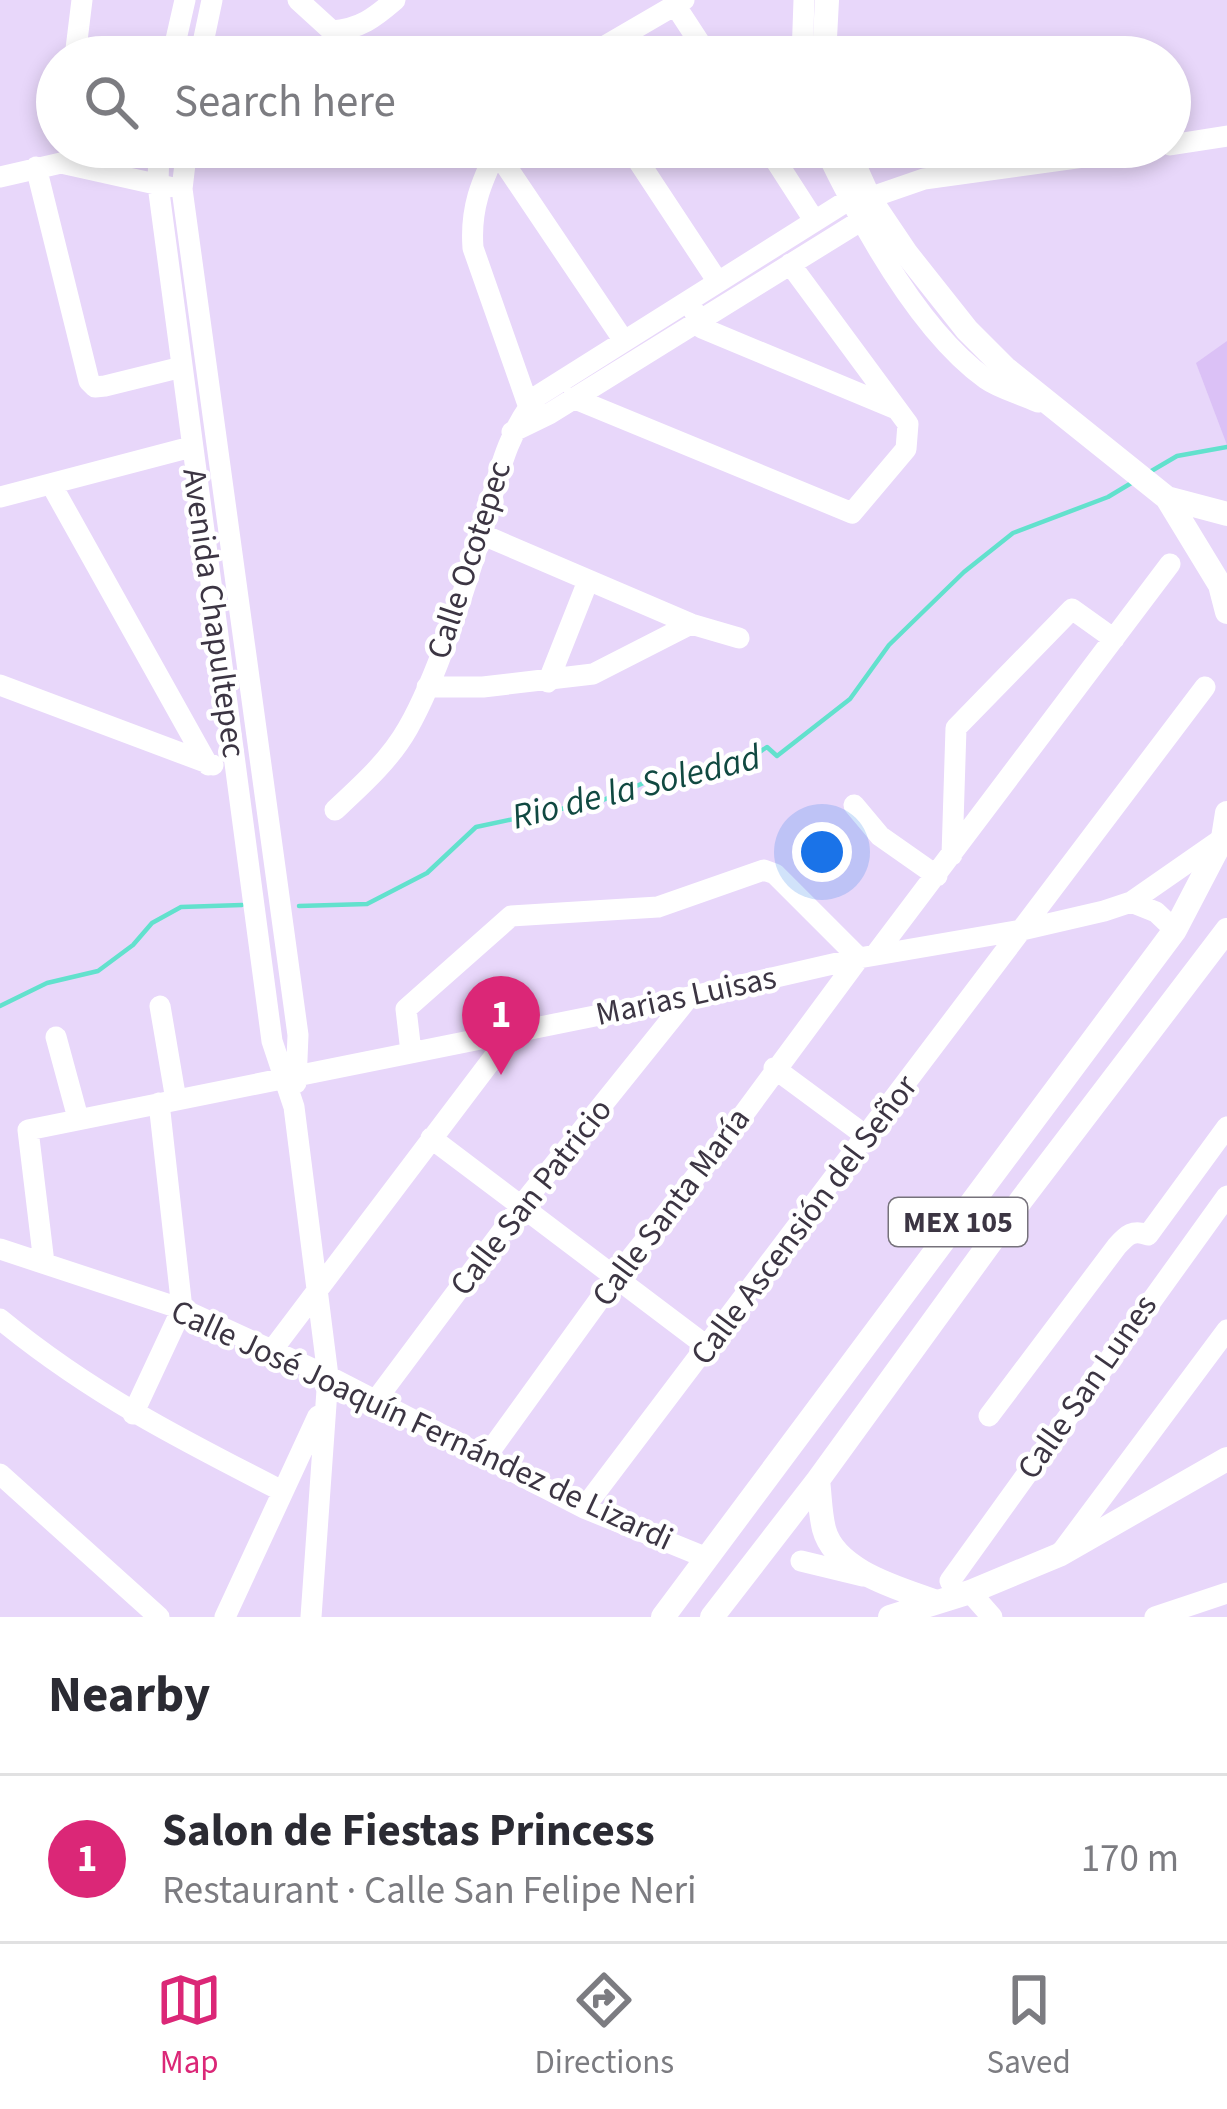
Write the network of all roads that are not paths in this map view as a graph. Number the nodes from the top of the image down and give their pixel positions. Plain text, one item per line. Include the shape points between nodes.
1 (82, 0) edge
2 (185, 0) edge
3 (212, 0) edge
4 (298, 0) edge
5 (395, 0) edge
6 (804, 0) edge
7 (827, 0) edge
8 (679, 3) edge
9 (78, 36) edge
10 (177, 36) edge
11 (204, 36) edge
12 (622, 36) edge
13 (697, 36) edge
14 (803, 36) edge
15 (825, 36) edge
16 (1227, 136) edge
17 (1191, 142) edge
18 (36, 167) edge
19 (36, 168) edge
20 (104, 168) edge
21 (158, 168) edge
22 (184, 168) edge
23 (488, 168) edge
24 (510, 168) edge
25 (643, 168) edge
26 (781, 168) edge
27 (837, 168) edge
28 (851, 168) edge
29 (954, 168) edge
30 (993, 168) edge
31 (947, 176) junction
32 (0, 177) edge
33 (158, 185) junction
34 (182, 189) junction
35 (860, 206) junction
36 (814, 220) junction
37 (790, 264) junction
38 (718, 281) junction
39 (693, 310) junction
40 (624, 340) junction
41 (182, 367) junction
42 (573, 398) junction
43 (894, 409) junction
44 (531, 414) junction
45 (191, 447) junction
46 (51, 484) junction
47 (1161, 493) junction
48 (0, 497) edge
49 (1227, 514) edge
50 (481, 534) junction
51 (1170, 564) dead end
52 (588, 581) junction
53 (1227, 611) edge
54 (691, 624) junction
55 (739, 638) dead end
56 (1114, 639) junction
57 (548, 682) junction
58 (0, 685) edge
59 (427, 687) junction
60 (1205, 687) dead end
61 (208, 764) junction
62 (236, 769) junction
63 (260, 770) junction
64 (854, 805) dead end
65 (335, 810) dead end
66 (1225, 825) edge
67 (952, 856) junction
68 (937, 877) junction
69 (1131, 902) junction
70 (1022, 930) junction
71 (1175, 930) junction
72 (1227, 930) edge
73 (867, 956) junction
74 (689, 998) junction
75 (160, 1006) dead end
76 (512, 1033) junction
77 (56, 1037) dead end
78 (412, 1052) junction
79 (774, 1068) junction
80 (290, 1075) junction
81 (167, 1102) junction
82 (78, 1118) junction
83 (1227, 1127) edge
84 (866, 1136) junction
85 (430, 1138) junction
86 (1227, 1196) edge
87 (520, 1206) junction
88 (1148, 1235) junction
89 (0, 1250) edge
90 (1179, 1259) junction
91 (44, 1263) junction
92 (616, 1278) junction
93 (317, 1287) junction
94 (182, 1309) junction
95 (0, 1319) edge
96 (1227, 1330) edge
97 (709, 1348) junction
98 (273, 1349) junction
99 (328, 1376) junction
100 (376, 1400) junction
101 (324, 1404) junction
102 (133, 1414) junction
103 (989, 1416) dead end
104 (485, 1458) junction
105 (1227, 1460) edge
106 (0, 1474) edge
107 (818, 1480) junction
108 (283, 1492) junction
109 (584, 1508) junction
110 (1059, 1556) junction
111 (707, 1558) junction
112 (801, 1561) dead end
113 (864, 1576) junction
114 (960, 1586) junction
115 (934, 1601) junction
116 (1217, 1604) edge
117 (896, 1616) edge
118 (159, 1617) edge
119 (225, 1617) edge
120 (311, 1617) edge
121 (663, 1617) edge
122 (712, 1617) edge
123 (992, 1617) edge
124 (1155, 1617) edge

1 - 9 street
2 - 10 street
3 - 11 street
4 - 5 street via 332,31 370,21
6 - 14 street
7 - 15 main road
8 - 12 street
8 - 13 street
16 - 17 street
18 - 32 street
19 - 41 street via 89,381 105,386
20 - 33 street
21 - 33 street, Avenida Chapultepec
22 - 34 street, Avenida Chapultepec
23 - 44 street via 476,192 473,248
24 - 40 street
25 - 38 street
26 - 36 street
27 - 35 street
28 - 35 main road
29 - 31 street
30 - 31 street
31 - 35 street
33 - 34 street
33 - 41 street, Avenida Chapultepec
34 - 63 street, Avenida Chapultepec
35 - 36 street
35 - 37 street
35 - 47 main road via 967,330
36 - 38 street
37 - 39 street
37 - 43 street
38 - 39 street
39 - 40 street
39 - 42 street
39 - 43 street via 702,328
40 - 44 street via 538,395
41 - 45 street, Avenida Chapultepec
42 - 43 street via 852,513 906,449 908,424
42 - 44 street
44 - 50 street, Calle Ocotepec via 512,432
45 - 46 street
45 - 62 street, Avenida Chapultepec
46 - 48 street
46 - 61 street
47 - 49 main road
47 - 53 main road via 1220,585
50 - 52 street
50 - 59 street, Calle Ocotepec
51 - 56 street, Calle Santa María
52 - 54 street
52 - 57 street
54 - 55 street
54 - 57 street via 593,674
56 - 67 street, Calle Santa María
56 - 67 street via 1072,609 956,728
57 - 59 street
58 - 61 street
59 - 65 street, Calle Ocotepec via 375,774
60 - 70 street, Calle Ascensión del Señor
61 - 62 street
62 - 63 street
62 - 80 street, Avenida Chapultepec via 272,1041
63 - 80 street, Avenida Chapultepec via 298,1035
64 - 68 street via 880,836
66 - 69 street, Marias Luisas
66 - 71 main road, MEX 105
67 - 68 street, Calle Santa María
68 - 73 street, Calle Santa María
69 - 70 street, Marias Luisas
69 - 71 street
70 - 73 street, Marias Luisas
70 - 84 street, Calle Ascensión del Señor
71 - 111 main road, MEX 105
72 - 107 main road, MEX 105
73 - 74 street, Marias Luisas
73 - 78 street via 764,870 658,907 511,916 406,1009
73 - 79 street, Calle Santa María
74 - 76 street, Marias Luisas
74 - 87 street, Calle San Patricio
75 - 81 street
76 - 78 street, Marias Luisas
76 - 85 street
77 - 82 street
78 - 80 street, Marias Luisas
79 - 84 street
79 - 92 street, Calle Santa María
80 - 81 street, Marias Luisas
80 - 93 street
81 - 82 street, Marias Luisas
81 - 94 street
82 - 91 street, Marias Luisas via 28,1130
83 - 88 street
84 - 97 street, Calle Ascensión del Señor
85 - 87 street
85 - 93 street
86 - 90 street, Calle San Lunes
87 - 92 street
87 - 100 street, Calle San Patricio
88 - 90 street
88 - 103 street via 1127,1235
89 - 91 street, Calle José Joaquín Fernández de Lizardi
90 - 114 street, Calle San Lunes
91 - 94 street, Calle José Joaquín Fernández de Lizardi
92 - 97 street
92 - 104 street, Calle Santa María
93 - 98 street
93 - 99 street
94 - 98 street, Calle José Joaquín Fernández de Lizardi
94 - 102 street
95 - 102 street
96 - 110 street
97 - 109 street, Calle Ascensión del Señor
98 - 99 street, Calle José Joaquín Fernández de Lizardi
99 - 100 street, Calle José Joaquín Fernández de Lizardi
99 - 101 street
100 - 104 street, Calle José Joaquín Fernández de Lizardi
101 - 108 street
101 - 120 street
102 - 108 street
104 - 109 street, Calle José Joaquín Fernández de Lizardi
105 - 110 main road
106 - 118 street
107 - 113 main road via 825,1534
107 - 122 main road, MEX 105
108 - 119 street
109 - 111 street, Calle José Joaquín Fernández de Lizardi
110 - 114 main road
111 - 121 main road, MEX 105
112 - 113 street
113 - 115 main road
114 - 115 main road
114 - 123 street
115 - 117 main road
116 - 124 street

